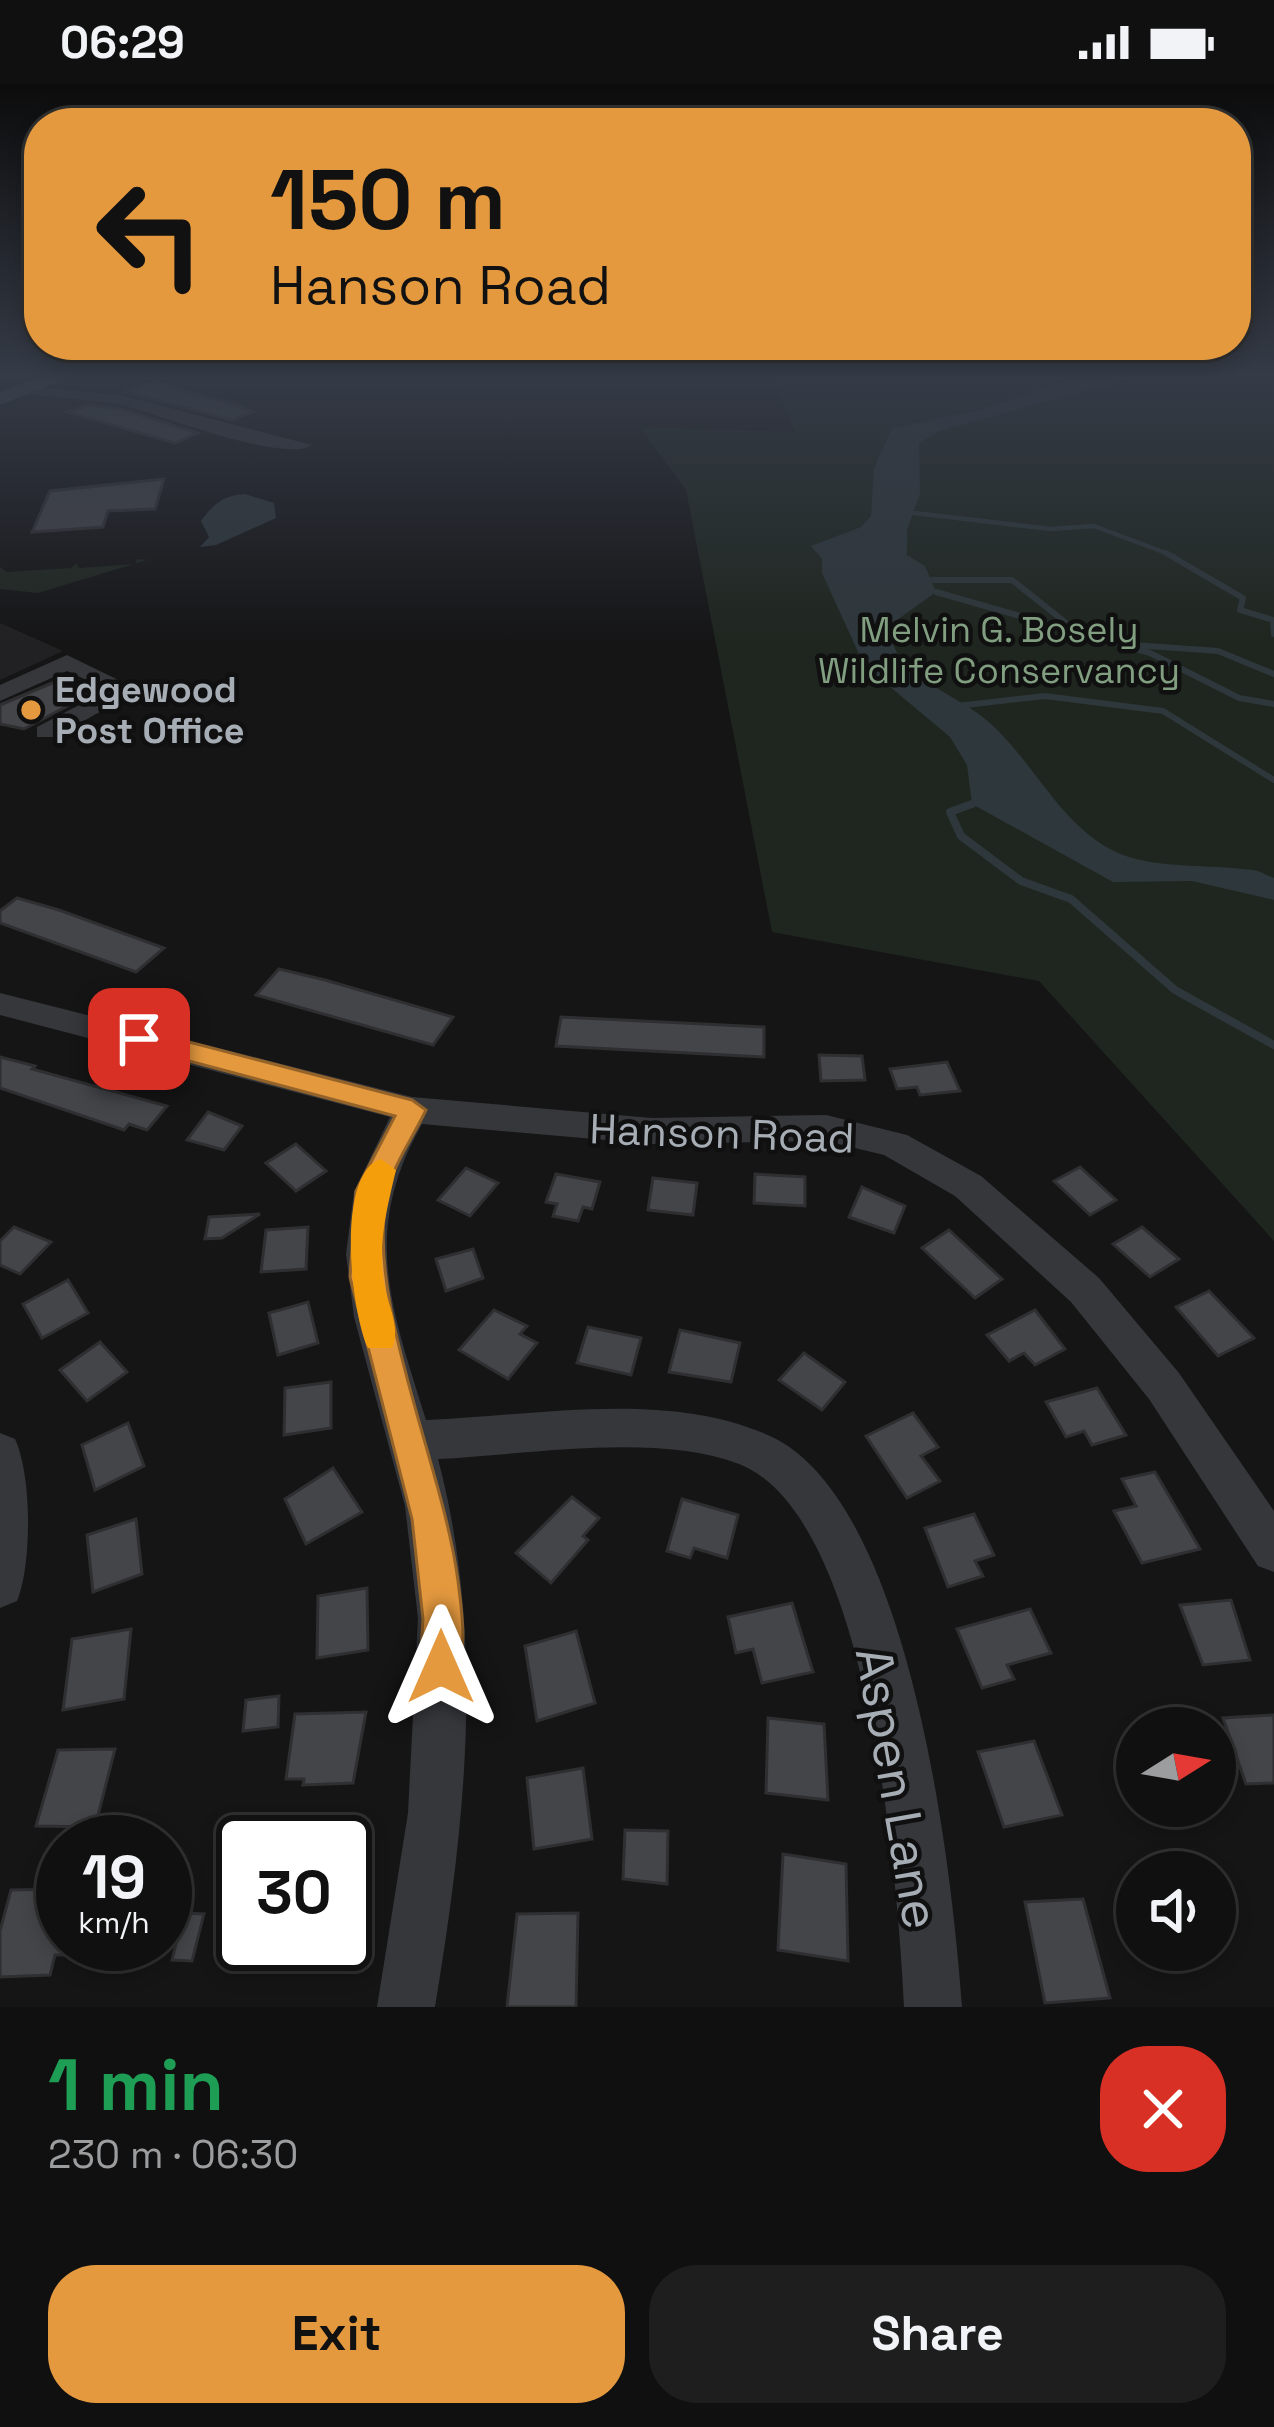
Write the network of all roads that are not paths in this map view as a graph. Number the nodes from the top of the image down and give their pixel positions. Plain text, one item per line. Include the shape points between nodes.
1 (0, 694) edge
2 (46, 732) dead end
3 (0, 1004) edge
4 (412, 1110) junction
5 (411, 1440) junction
6 (0, 1453) edge
7 (1274, 1550) edge
8 (0, 1585) edge
9 (406, 2007) edge
10 (933, 2007) edge

1 - 2 street via 67,662 127,690
3 - 4 street, Hanson Road
4 - 5 street via 372,1191 365,1232 375,1314
4 - 7 street, Hanson Road via 614,1130 826,1128 927,1160 1085,1290 1165,1386
5 - 9 street via 431,1519 442,1619 427,1879
5 - 10 street, Aspen Lane via 717,1438 755,1450 806,1493 847,1559 891,1700
6 - 8 street

